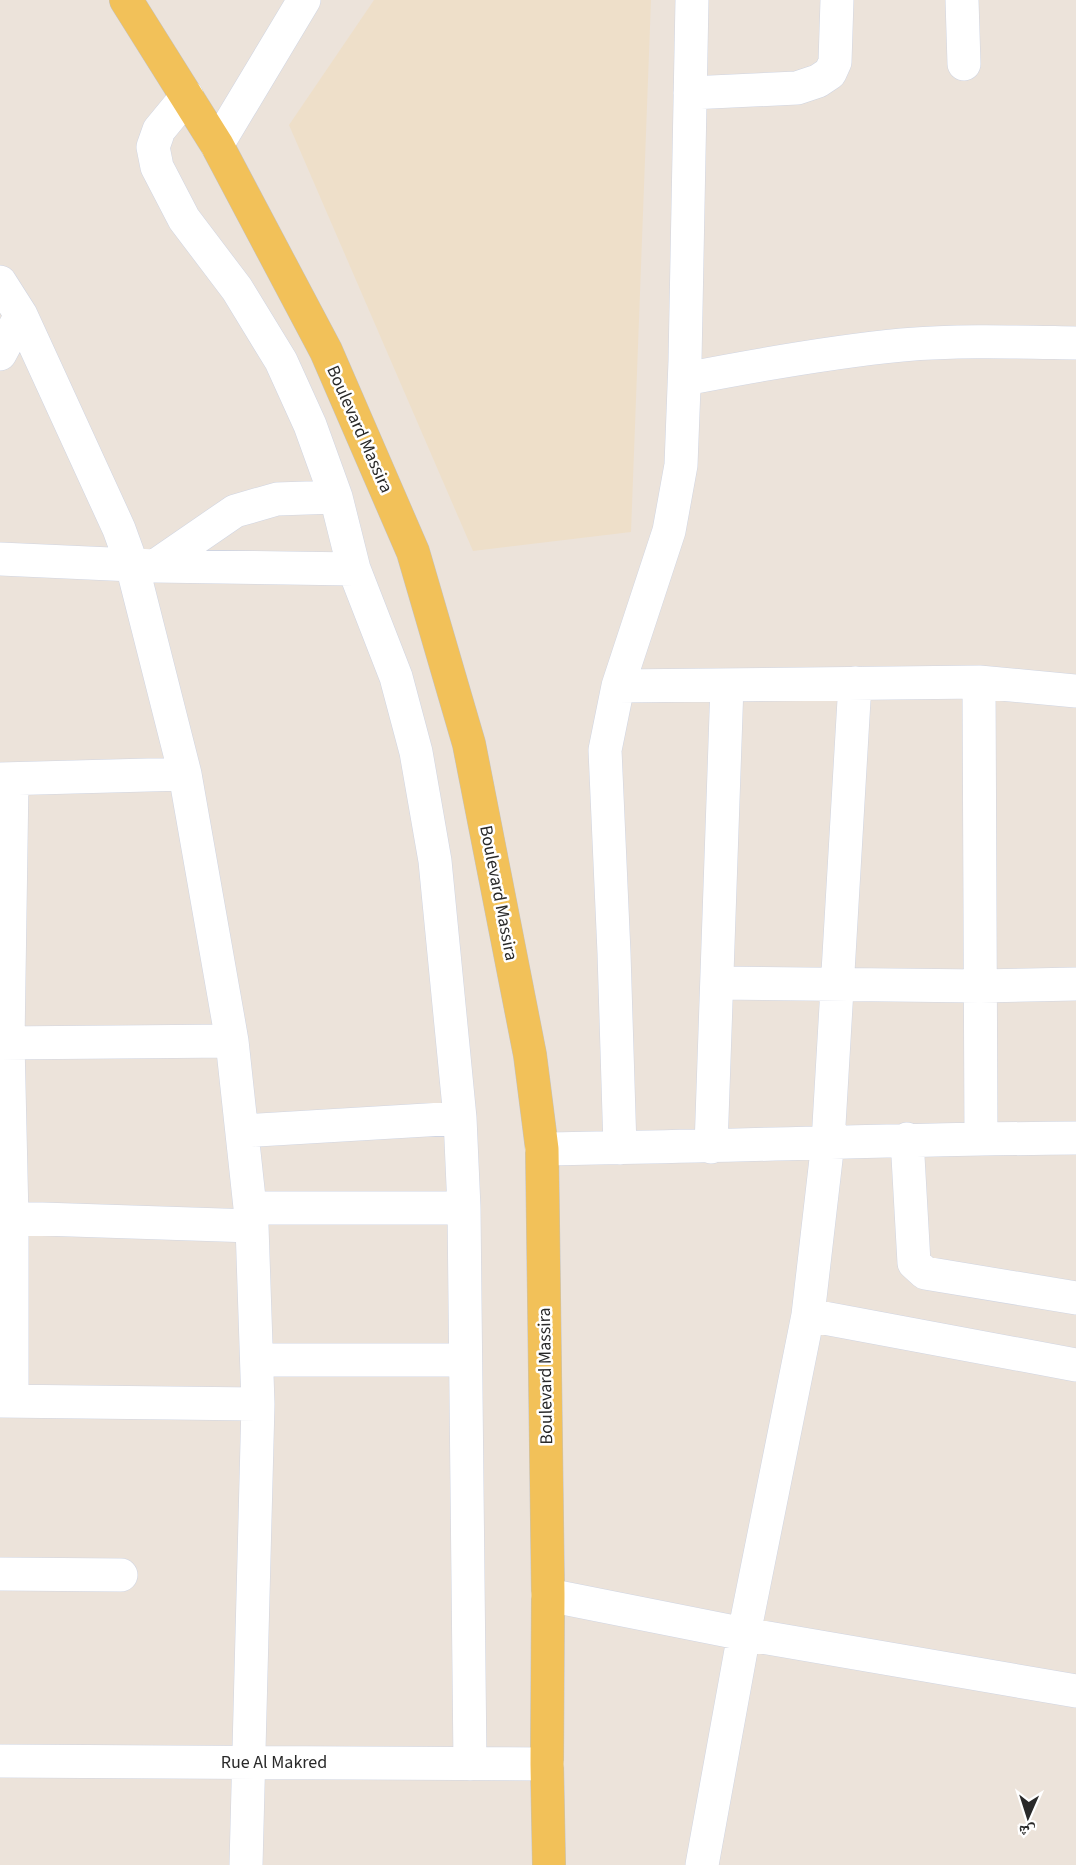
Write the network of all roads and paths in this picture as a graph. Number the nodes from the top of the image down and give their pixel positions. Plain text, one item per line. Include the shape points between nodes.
1 (126, 0) edge
2 (304, 0) edge
3 (692, 0) edge
4 (837, 0) edge
5 (962, 0) edge
6 (963, 64) dead end
7 (690, 93) junction
8 (186, 96) junction
9 (217, 145) junction
10 (0, 282) edge
11 (21, 315) junction
12 (1076, 343) edge
13 (0, 354) edge
14 (685, 379) junction
15 (336, 497) junction
16 (0, 559) edge
17 (144, 565) junction
18 (354, 568) junction
19 (979, 682) junction
20 (855, 683) junction
21 (727, 685) junction
22 (618, 686) junction
23 (1076, 691) edge
24 (185, 774) junction
25 (6, 780) edge
26 (718, 983) junction
27 (1076, 984) edge
28 (838, 985) junction
29 (980, 986) junction
30 (232, 1041) junction
31 (4, 1043) edge
32 (460, 1118) junction
33 (242, 1131) junction
34 (981, 1138) junction
35 (1076, 1138) edge
36 (907, 1139) junction
37 (828, 1142) junction
38 (711, 1147) junction
39 (620, 1148) junction
40 (542, 1149) junction
41 (464, 1208) junction
42 (251, 1217) junction
43 (12, 1218) junction
44 (1076, 1298) edge
45 (808, 1315) junction
46 (257, 1360) junction
47 (465, 1360) junction
48 (1076, 1365) edge
49 (6, 1401) edge
50 (258, 1404) junction
51 (0, 1574) edge
52 (122, 1575) dead end
53 (548, 1595) junction
54 (744, 1634) junction
55 (1076, 1691) edge
56 (0, 1761) edge
57 (248, 1762) junction
58 (470, 1764) junction
59 (547, 1764) junction
60 (246, 1865) edge
61 (549, 1865) edge
62 (702, 1865) edge

1 - 8 main road, Boulevard Massira
2 - 9 street
3 - 7 street
4 - 7 street via 835,62 830,73 818,81 797,88
5 - 6 street
7 - 14 street
8 - 9 main road, Boulevard Massira
8 - 15 street via 159,130 153,147 157,167 184,219 237,289 281,361
9 - 40 main road, Boulevard Massira via 326,351 413,552 469,744 530,1055
10 - 11 street
11 - 13 street
11 - 17 street via 119,529
12 - 14 street via 903,345 788,359
14 - 22 street via 681,465 669,531
15 - 17 street via 278,500 235,512
15 - 18 street
16 - 17 street
17 - 18 street
17 - 24 street
18 - 32 street via 396,677 418,763 435,861
19 - 20 street
19 - 23 street
19 - 29 street
20 - 21 street
20 - 28 street
21 - 22 street
21 - 26 street
22 - 39 street via 605,750
24 - 25 street
24 - 30 street
25 - 31 street
26 - 28 street
26 - 38 street
27 - 29 street
28 - 29 street
28 - 37 street
29 - 34 street
30 - 31 street
30 - 33 street
31 - 43 street
32 - 33 street
32 - 41 street
33 - 42 street
34 - 35 street
34 - 36 street
36 - 37 street
36 - 44 street via 914,1263 926,1273
37 - 38 street
37 - 45 street
38 - 39 street
39 - 40 street
40 - 53 main road, Boulevard Massira
41 - 42 street
41 - 47 street
42 - 43 street
42 - 46 street
43 - 49 street
45 - 48 street
45 - 54 street
46 - 47 street
46 - 50 street
47 - 58 street
49 - 50 street
50 - 57 street
51 - 52 street
53 - 54 street
53 - 59 main road, Boulevard Massira
54 - 55 street
54 - 62 street
56 - 57 street, Rue Al Makred
57 - 58 street, Rue Al Makred
57 - 60 street
58 - 59 street, Rue Al Makred
59 - 61 main road, Boulevard Massira

